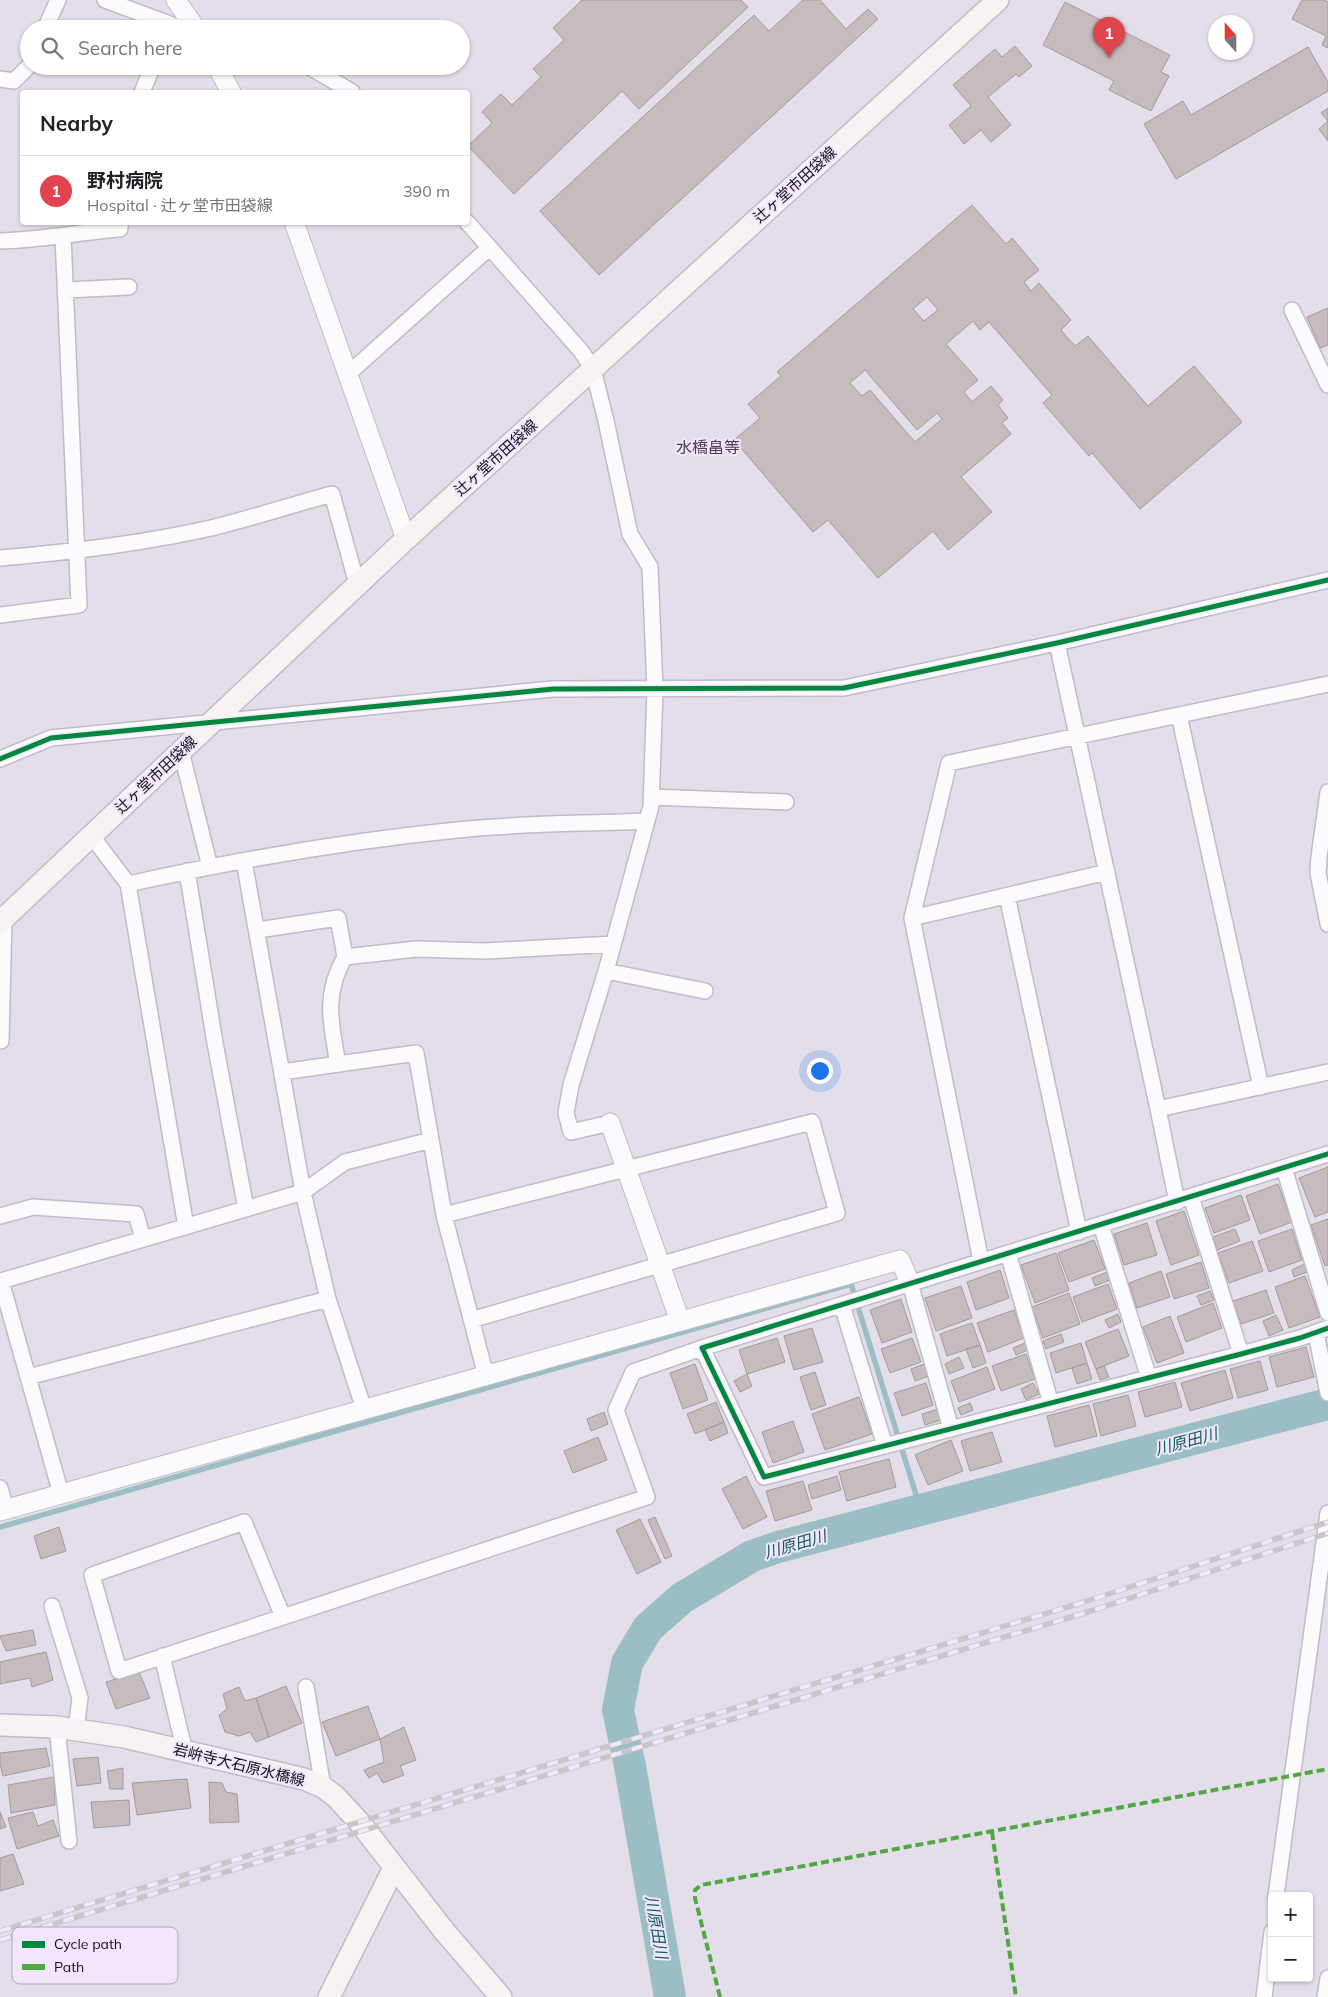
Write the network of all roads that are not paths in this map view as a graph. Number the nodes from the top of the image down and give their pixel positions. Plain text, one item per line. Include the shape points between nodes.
1 (58, 0) edge
2 (104, 0) edge
3 (176, 0) edge
4 (998, 0) edge
5 (49, 20) edge
6 (155, 20) edge
7 (190, 20) edge
8 (20, 75) edge
9 (149, 75) edge
10 (222, 75) edge
11 (323, 75) edge
12 (0, 79) edge
13 (143, 90) edge
14 (230, 90) edge
15 (349, 90) edge
16 (120, 225) edge
17 (295, 225) edge
18 (470, 225) edge
19 (63, 236) junction
20 (0, 241) edge
21 (489, 248) junction
22 (129, 287) dead end
23 (66, 290) junction
24 (1292, 310) dead end
25 (593, 369) junction
26 (348, 374) junction
27 (1328, 385) edge
28 (406, 539) junction
29 (78, 551) junction
30 (0, 558) edge
31 (1328, 580) edge
32 (357, 584) junction
33 (0, 615) edge
34 (1057, 643) junction
35 (1328, 684) edge
36 (655, 689) junction
37 (1179, 715) junction
38 (211, 723) junction
39 (1077, 736) junction
40 (181, 751) junction
41 (0, 759) edge
42 (1328, 792) edge
43 (651, 797) junction
44 (786, 802) dead end
45 (647, 821) junction
46 (91, 835) junction
47 (1323, 853) edge
48 (244, 861) junction
49 (210, 867) junction
50 (187, 871) junction
51 (1107, 872) junction
52 (128, 884) junction
53 (1007, 896) junction
54 (912, 918) junction
55 (2, 921) edge
56 (1328, 924) edge
57 (258, 930) junction
58 (613, 944) junction
59 (345, 957) junction
60 (606, 971) junction
61 (705, 991) dead end
62 (2, 1041) dead end
63 (338, 1064) junction
64 (282, 1072) junction
65 (1328, 1072) edge
66 (1261, 1087) junction
67 (1158, 1109) junction
68 (610, 1124) joint
69 (431, 1140) junction
70 (1328, 1154) edge
71 (1284, 1168) junction
72 (626, 1169) junction
73 (303, 1192) junction
74 (1184, 1200) junction
75 (246, 1209) junction
76 (444, 1215) junction
77 (0, 1216) edge
78 (1101, 1225) junction
79 (186, 1227) junction
80 (1078, 1232) junction
81 (143, 1239) junction
82 (1008, 1253) junction
83 (981, 1261) junction
84 (659, 1264) junction
85 (910, 1283) junction
86 (328, 1299) junction
87 (842, 1304) junction
88 (1328, 1313) edge
89 (471, 1320) junction
90 (680, 1322) junction
91 (1322, 1331) edge
92 (702, 1348) junction
93 (1241, 1354) junction
94 (486, 1376) junction
95 (28, 1377) junction
96 (1149, 1378) junction
97 (1328, 1393) edge
98 (1051, 1404) junction
99 (364, 1410) junction
100 (951, 1429) junction
101 (885, 1446) junction
102 (0, 1488) edge
103 (61, 1494) junction
104 (3, 1510) edge
105 (1328, 1513) edge
106 (52, 1606) dead end
107 (283, 1617) junction
108 (162, 1656) junction
109 (306, 1687) dead end
110 (0, 1725) edge
111 (67, 1728) junction
112 (185, 1752) junction
113 (324, 1787) junction
114 (69, 1841) dead end
115 (394, 1868) junction
116 (1277, 1892) edge
117 (1271, 1937) edge
118 (1328, 1978) edge
119 (329, 1997) edge
120 (501, 1997) edge
121 (1264, 1997) edge
122 (1325, 1997) edge

1 - 5 street
2 - 6 street
3 - 7 street
4 - 25 main road, 辻ヶ堂市田袋線
8 - 12 street via 14,81
9 - 13 street
10 - 14 street
11 - 15 street
16 - 19 street via 120,229
17 - 26 street
18 - 21 street
19 - 20 street
19 - 23 street
21 - 25 street via 581,351
21 - 26 street
22 - 23 street
23 - 29 street
24 - 27 street
25 - 28 main road, 辻ヶ堂市田袋線
25 - 36 street via 630,534 650,567
26 - 28 street
28 - 32 main road, 辻ヶ堂市田袋線
29 - 30 street
29 - 32 street via 211,528 332,494
29 - 33 street via 79,605
31 - 34 street
32 - 38 main road, 辻ヶ堂市田袋線
34 - 36 street via 844,688
34 - 39 street
35 - 37 street
36 - 38 street via 553,689
36 - 43 street
37 - 39 street
37 - 66 street
38 - 40 main road, 辻ヶ堂市田袋線
38 - 41 street via 51,738
39 - 51 street
39 - 54 street via 949,763
40 - 46 main road, 辻ヶ堂市田袋線
40 - 49 street
42 - 47 street
43 - 44 street
43 - 45 street
45 - 48 street via 460,829 374,839
45 - 58 street
46 - 52 street
46 - 55 main road, 辻ヶ堂市田袋線
47 - 56 street via 1318,873
48 - 49 street
48 - 57 street
49 - 50 street
50 - 52 street
50 - 75 street
51 - 53 street
51 - 67 street
52 - 79 street
53 - 54 street
53 - 80 street
54 - 83 street
55 - 62 street
57 - 59 street via 338,918
57 - 64 street
58 - 59 street via 485,951 416,949
58 - 60 street
59 - 63 street via 336,971 329,1011
60 - 61 street
60 - 68 street via 571,1085 566,1113 571,1132
63 - 64 street
63 - 69 street via 416,1053
64 - 73 street
65 - 66 street
66 - 67 street
67 - 74 street
68 - 72 street
69 - 73 street via 345,1162
69 - 76 street
70 - 71 street
71 - 74 street
71 - 88 street
72 - 76 street
72 - 84 street
72 - 84 street via 812,1122 837,1214
73 - 75 street
73 - 86 street
74 - 78 street
74 - 93 street
75 - 79 street
76 - 89 street
77 - 81 street via 34,1206 136,1214
78 - 80 street
78 - 96 street
79 - 81 street
80 - 82 street
81 - 95 street via 1,1281
82 - 83 street
82 - 98 street
83 - 85 street
84 - 89 street
84 - 90 street
85 - 87 street
85 - 90 street via 900,1260
85 - 100 street
86 - 95 street
86 - 99 street
87 - 92 street
87 - 101 street
89 - 94 street
90 - 94 street
91 - 93 street
91 - 97 street
92 - 101 street via 764,1477
92 - 107 street via 633,1372 616,1410 647,1497
93 - 96 street
94 - 99 street
95 - 103 street
96 - 98 street
98 - 100 street
99 - 103 street
100 - 101 street
102 - 104 street
103 - 104 street
105 - 116 street
106 - 111 street via 80,1698
107 - 108 street
107 - 108 street via 244,1522 92,1575 119,1670
108 - 112 street
109 - 113 street
110 - 111 main road, 岩峅寺大石原水橋線
111 - 112 main road, 岩峅寺大石原水橋線 via 124,1737
111 - 114 street
112 - 113 main road, 岩峅寺大石原水橋線 via 304,1779
113 - 115 main road, 岩峅寺大石原水橋線 via 360,1822
115 - 119 main road
115 - 120 main road, 岩峅寺大石原水橋線
117 - 121 street
118 - 122 street

